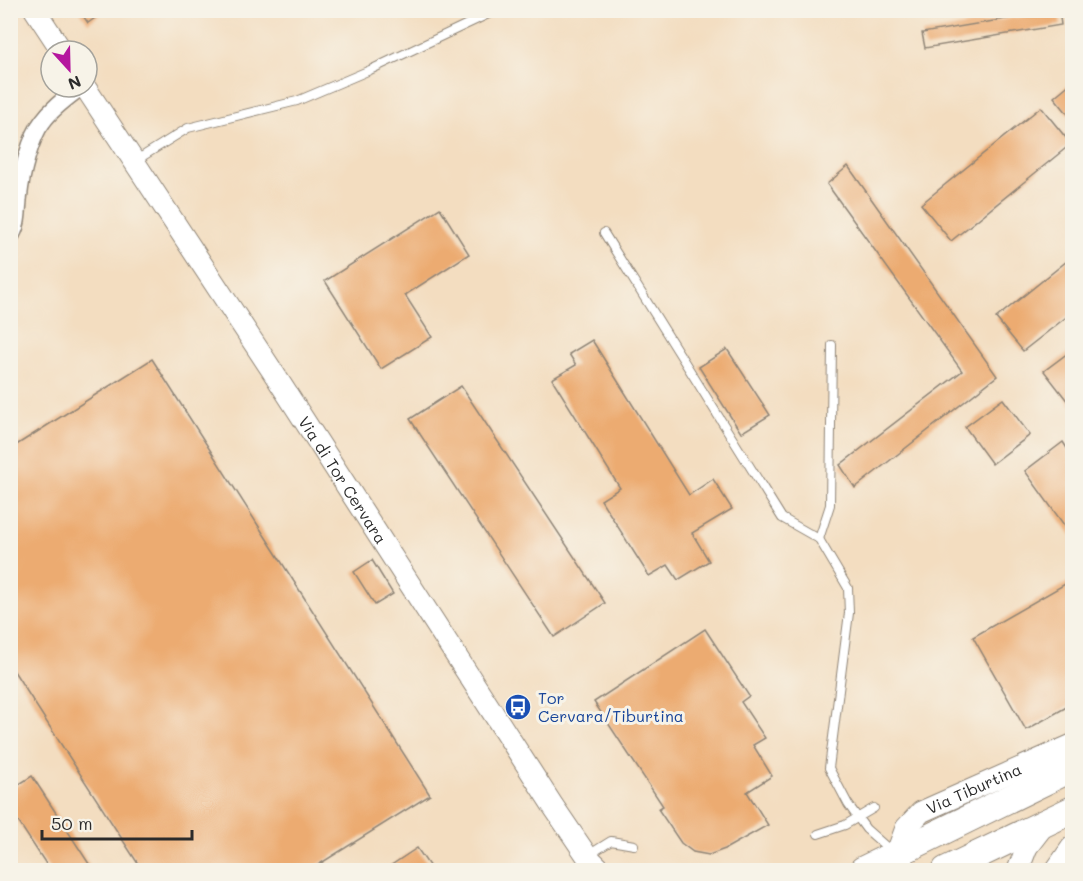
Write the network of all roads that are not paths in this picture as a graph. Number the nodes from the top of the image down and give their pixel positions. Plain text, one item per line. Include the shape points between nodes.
1 (35, 10) edge
2 (497, 10) edge
3 (54, 39) edge
4 (67, 99) edge
5 (91, 99) edge
6 (134, 161) junction
7 (603, 233) dead end
8 (10, 237) edge
9 (832, 345) dead end
10 (819, 538) junction
11 (1072, 745) edge
12 (1072, 768) edge
13 (874, 807) dead end
14 (1072, 810) edge
15 (858, 818) junction
16 (1047, 822) junction
17 (818, 834) dead end
18 (634, 845) dead end
19 (1072, 847) edge
20 (901, 863) edge
21 (592, 866) edge
22 (863, 870) edge
23 (946, 870) edge
24 (1018, 870) edge
25 (1056, 870) edge

1 - 3 street
2 - 6 lane via 297,101 188,128
4 - 8 street via 42,122 33,139 19,195 18,219
5 - 6 street, Via di Tor Cervara
6 - 21 street, Via di Tor Cervara
7 - 10 lane via 782,518
9 - 10 lane via 830,505
10 - 15 lane via 848,588 849,613 829,768
11 - 20 street, Via Tiburtina via 921,812 906,828
12 - 20 main road, Via Tiburtina
13 - 15 lane
14 - 16 main road
15 - 17 lane
15 - 20 lane
16 - 23 main road
16 - 24 street via 1027,847
18 - 21 lane via 611,841
19 - 25 street
20 - 22 main road, Via Tiburtina

